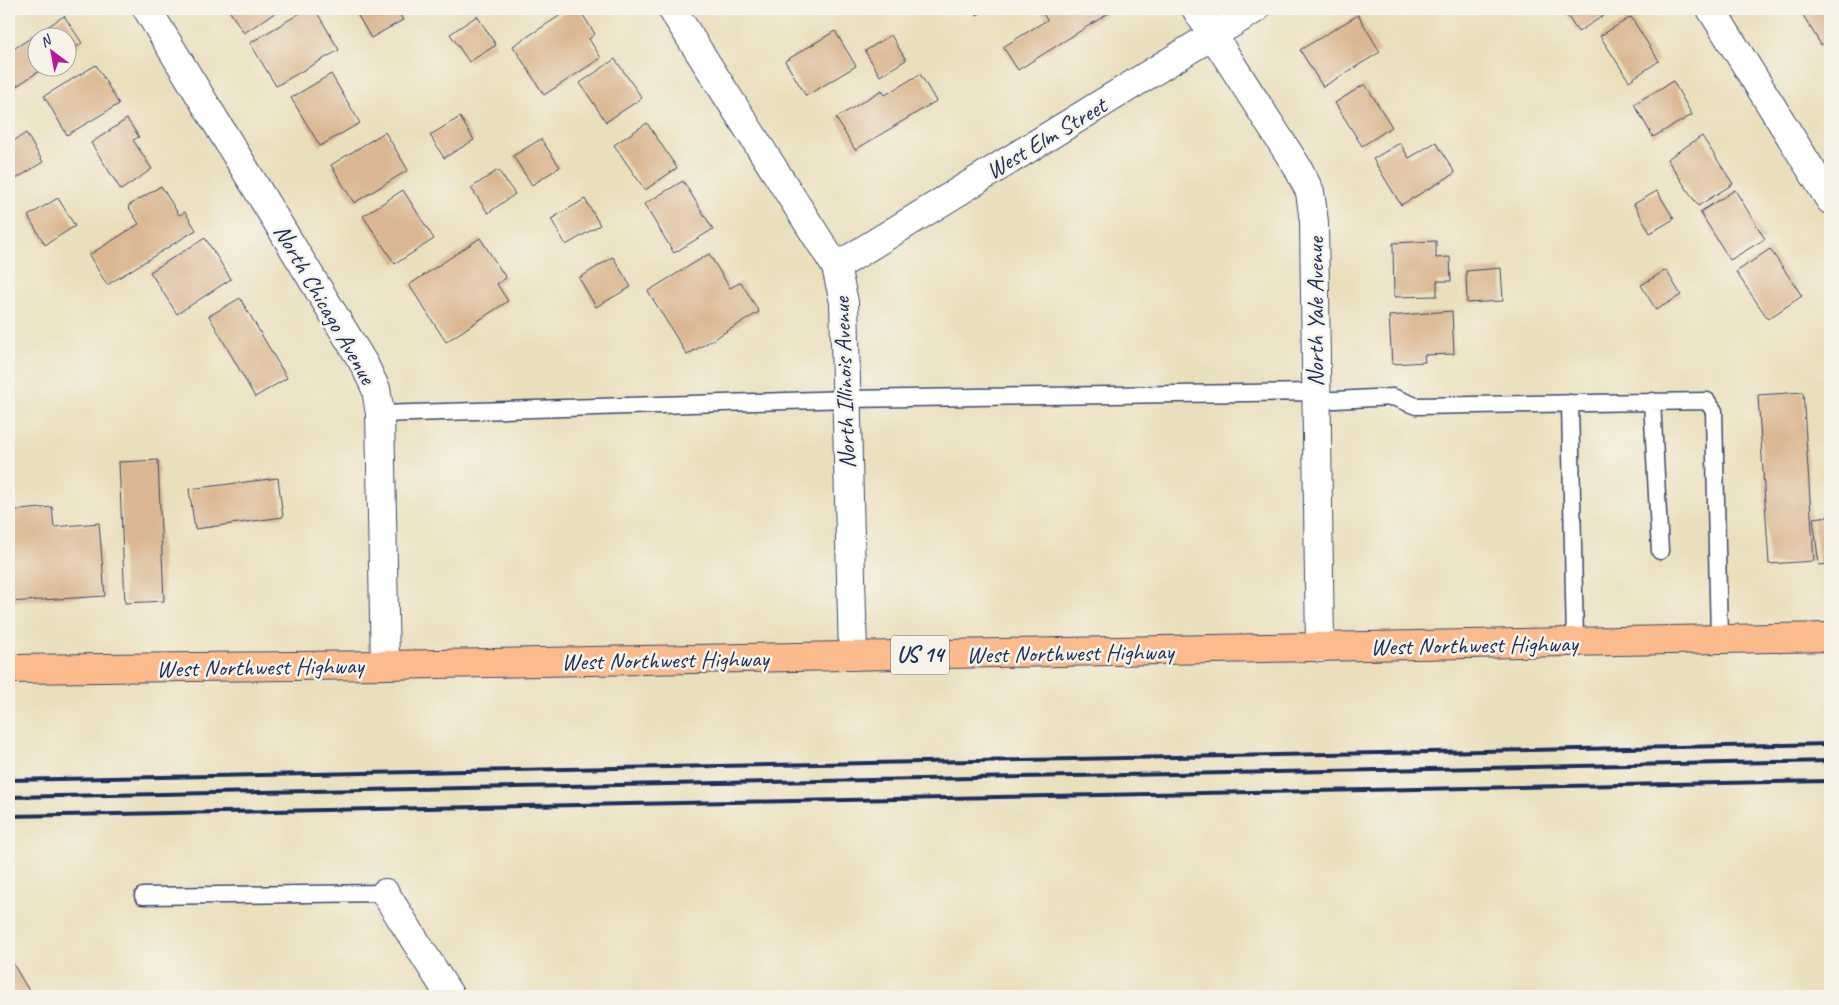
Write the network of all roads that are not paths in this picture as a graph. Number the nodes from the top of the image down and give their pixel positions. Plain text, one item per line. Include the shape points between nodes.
1 (147, 9) edge
2 (672, 9) edge
3 (1196, 9) edge
4 (1255, 9) edge
5 (1711, 9) edge
6 (1213, 36) junction
7 (1830, 200) edge
8 (836, 267) junction
9 (1315, 396) junction
10 (846, 399) junction
11 (1652, 402) junction
12 (1570, 403) junction
13 (380, 414) junction
14 (1660, 551) dead end
15 (1830, 637) edge
16 (1719, 639) junction
17 (1575, 642) junction
18 (1320, 648) junction
19 (853, 656) junction
20 (385, 665) junction
21 (9, 669) edge
22 (385, 893) joint
23 (143, 896) dead end
24 (450, 996) edge

1 - 13 street, North Chicago Avenue via 364,364 376,389
2 - 8 street, North Illinois Avenue
3 - 6 street, North Yale Avenue
4 - 6 street, West Elm Street
5 - 7 street
6 - 8 street, West Elm Street
6 - 9 street, North Yale Avenue via 1310,192 1314,222
8 - 10 street, North Illinois Avenue via 844,302
9 - 10 lane
9 - 12 lane via 1393,397 1416,406
9 - 18 street, North Yale Avenue
10 - 13 lane
10 - 19 street, North Illinois Avenue
11 - 12 lane
11 - 14 lane
11 - 16 lane via 1707,401 1714,411
12 - 17 lane
13 - 20 street, North Chicago Avenue
15 - 16 main road, West Northwest Highway / US 14
16 - 17 main road, West Northwest Highway / US 14
17 - 18 main road, West Northwest Highway / US 14
18 - 19 main road, West Northwest Highway / US 14
19 - 20 main road, West Northwest Highway / US 14
20 - 21 main road, West Northwest Highway / US 14
22 - 23 lane
22 - 24 street

